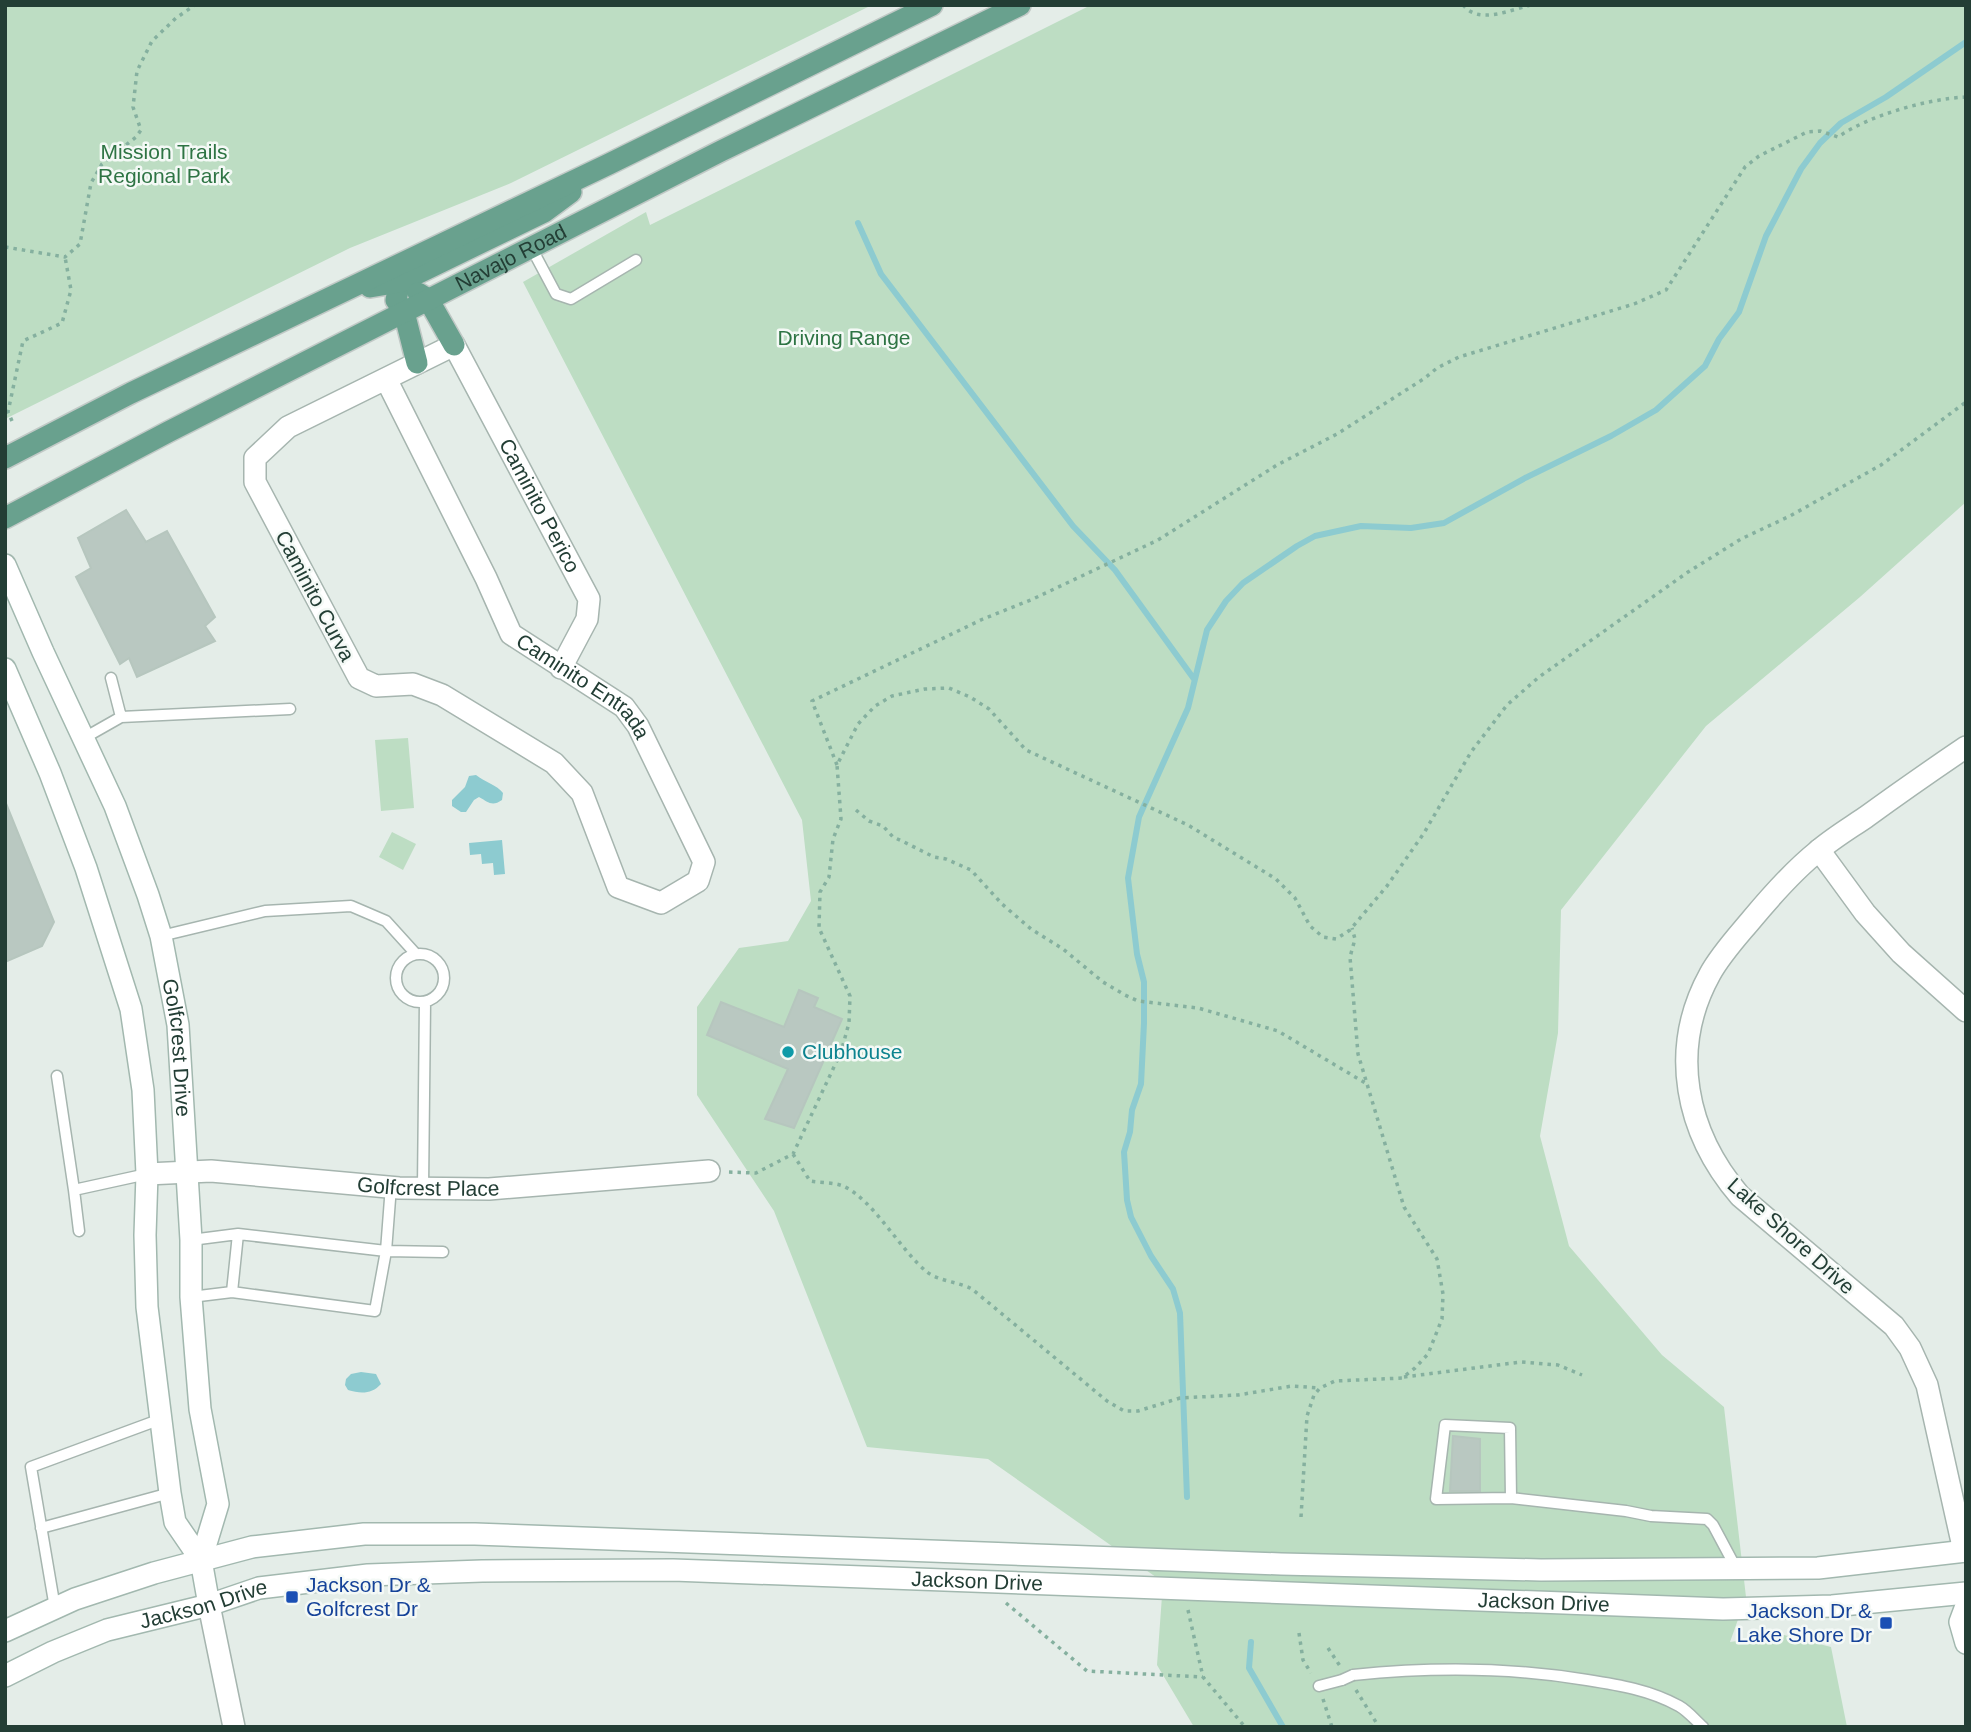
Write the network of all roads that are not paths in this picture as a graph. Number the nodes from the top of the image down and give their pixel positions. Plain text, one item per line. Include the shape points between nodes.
1 (932, 5) edge
2 (1020, 5) edge
3 (608, 163) junction
4 (531, 247) junction
5 (636, 260) dead end
6 (400, 282) junction
7 (341, 293) junction
8 (428, 299) junction
9 (404, 312) junction
10 (453, 345) junction
11 (417, 363) junction
12 (386, 379) junction
13 (5, 458) edge
14 (5, 519) edge
15 (5, 565) edge
16 (561, 668) junction
17 (5, 669) edge
18 (111, 678) dead end
19 (290, 709) dead end
20 (121, 718) junction
21 (83, 738) junction
22 (1966, 747) edge
23 (699, 849) joint
24 (1819, 850) junction
25 (161, 936) junction
26 (415, 953) junction
27 (425, 1002) junction
28 (1966, 1011) edge
29 (57, 1076) dead end
30 (709, 1171) road end
31 (188, 1172) junction
32 (148, 1174) junction
33 (391, 1186) junction
34 (423, 1188) junction
35 (74, 1190) junction
36 (79, 1231) dead end
37 (237, 1234) junction
38 (191, 1240) junction
39 (386, 1251) junction
40 (443, 1252) dead end
41 (232, 1292) junction
42 (191, 1297) junction
43 (160, 1419) junction
44 (170, 1493) junction
45 (1511, 1498) junction
46 (41, 1528) junction
47 (1965, 1555) edge
48 (201, 1560) junction
49 (1736, 1568) junction
50 (1966, 1593) edge
51 (209, 1605) junction
52 (1966, 1606) edge
53 (55, 1608) junction
54 (5, 1631) edge
55 (1966, 1643) edge
56 (5, 1676) edge
57 (1319, 1686) dead end
58 (234, 1727) edge
59 (1703, 1727) edge

1 - 3 main road, Navajo Road
2 - 4 main road, Navajo Road
3 - 6 main road via 544,212
3 - 7 main road, Navajo Road
4 - 5 lane via 556,294 571,299
4 - 8 main road, Navajo Road
6 - 7 main road
6 - 8 main road
6 - 9 main road via 396,300
7 - 13 main road, Navajo Road
8 - 9 main road, Navajo Road
8 - 10 main road
9 - 11 main road
9 - 14 main road, Navajo Road
10 - 11 main road
10 - 16 main road, Caminito Perico via 589,599 587,620
11 - 12 main road
12 - 16 main road, Caminito Entrada via 511,634
12 - 23 main road, Caminito Curva via 288,427 255,458 255,482 359,678 376,686 413,684 442,695 554,763 582,793 618,887 662,903 698,881 704,862
15 - 21 main road, Golfcrest Drive
16 - 23 main road, Caminito Entrada via 624,707 638,726
17 - 32 main road, Golfcrest Drive via 86,868 131,1009 143,1090
18 - 20 lane
19 - 20 lane
20 - 21 lane
21 - 25 main road, Golfcrest Drive via 115,806
22 - 24 main road, Lake Shore Drive
24 - 28 main road via 1901,953
24 - 47 main road, Lake Shore Drive via 1780,885 1710,975 1692,1020 1688,1092 1701,1137 1740,1196 1894,1326 1910,1348 1927,1385
25 - 26 lane via 265,911 351,906 386,922
25 - 31 main road, Golfcrest Drive via 178,1025
26 - 27 lane via 401,963 396,980 403,996
26 - 27 lane via 433,956 444,970 443,988
27 - 34 lane
29 - 35 lane
30 - 34 main road, Golfcrest Place via 489,1189
31 - 32 main road, Golfcrest Place
31 - 33 main road, Golfcrest Place
31 - 38 main road, Golfcrest Drive
32 - 35 lane
32 - 43 main road, Golfcrest Drive via 147,1307
33 - 34 main road, Golfcrest Place
33 - 39 lane
35 - 36 lane
37 - 38 lane
37 - 39 lane
37 - 41 lane
38 - 42 main road, Golfcrest Drive
39 - 40 lane
39 - 41 lane via 375,1311
41 - 42 lane
42 - 48 main road, Golfcrest Drive via 200,1409 218,1504
43 - 44 main road, Golfcrest Drive
43 - 46 lane via 32,1467
44 - 46 lane
44 - 48 main road, Golfcrest Drive via 175,1522
45 - 45 lane via 1436,1499 1445,1425 1510,1428
45 - 49 lane via 1707,1519
46 - 53 lane
47 - 49 main road, Jackson Drive via 1818,1568
48 - 49 main road, Jackson Drive via 252,1547 364,1535 475,1534 1281,1564 1541,1570
48 - 51 main road, Golfcrest Drive
48 - 53 main road, Jackson Drive
50 - 51 main road, Jackson Drive via 1832,1606 1723,1609 673,1570 482,1571 368,1575 259,1588
51 - 56 main road, Jackson Drive via 107,1630
51 - 58 main road, Golfcrest Drive
52 - 55 main road via 1960,1622
53 - 54 main road, Jackson Drive
57 - 59 lane, bridge via 1353,1675 1513,1670 1640,1689 1681,1707

